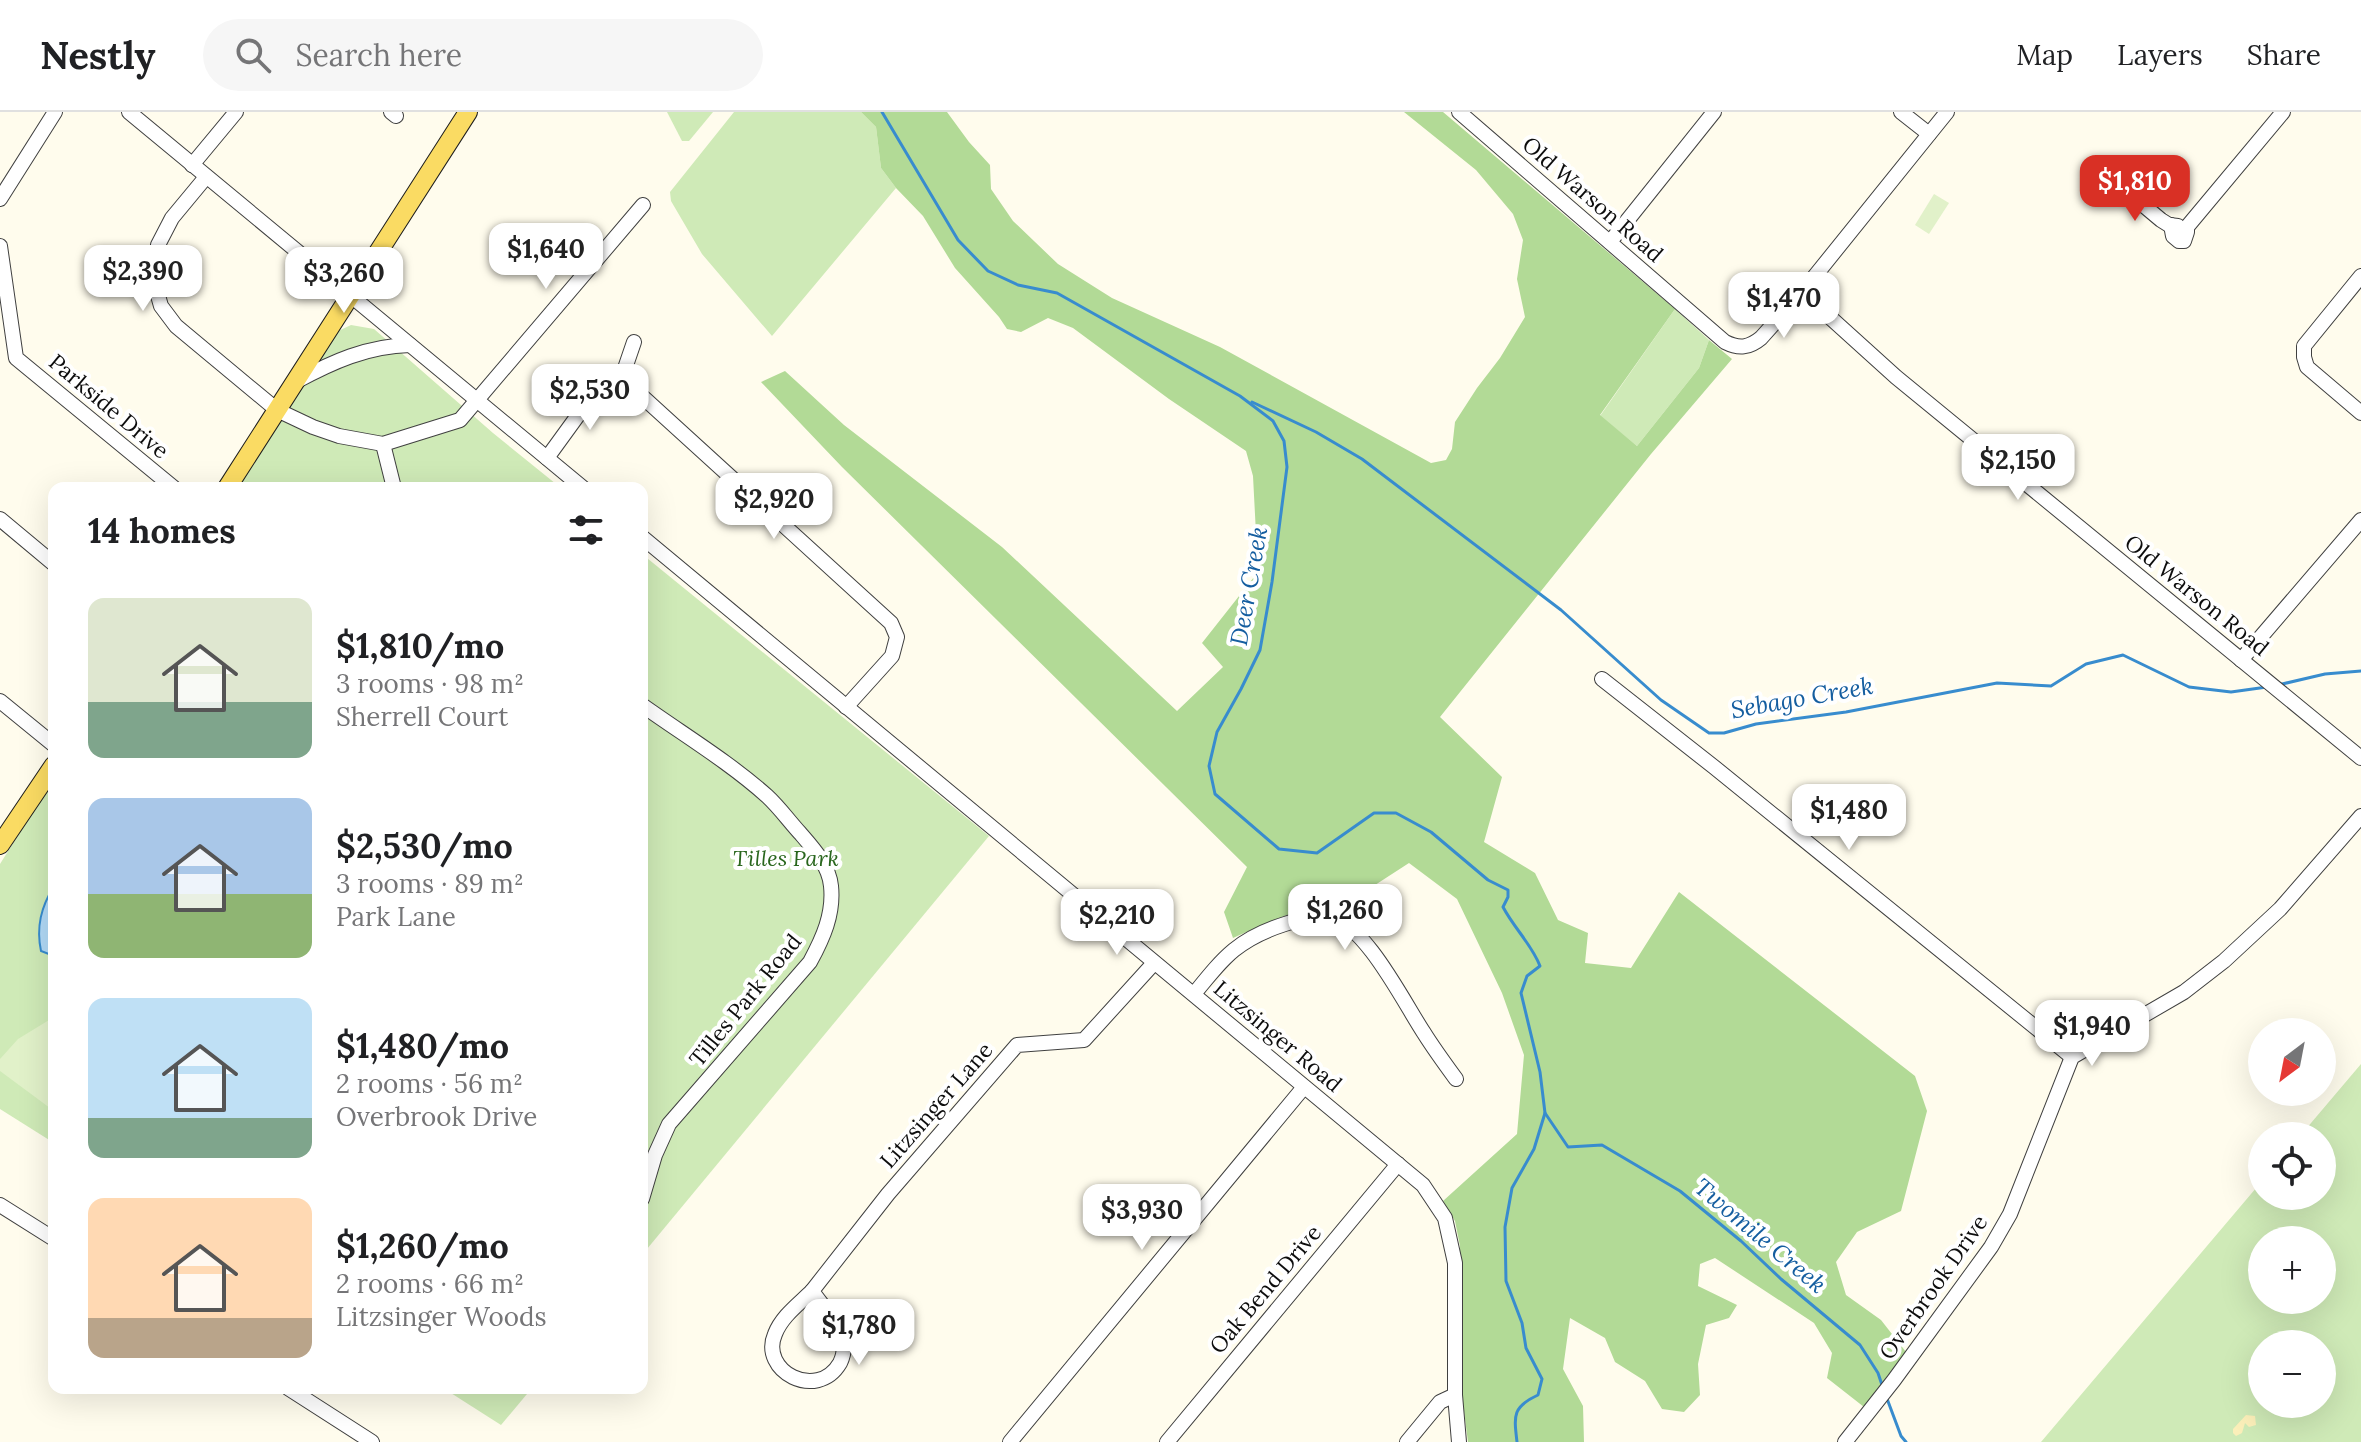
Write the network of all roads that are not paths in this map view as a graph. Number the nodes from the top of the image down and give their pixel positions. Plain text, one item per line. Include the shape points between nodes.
1 (55, 112) edge
2 (129, 112) edge
3 (236, 112) edge
4 (468, 112) edge
5 (1459, 112) edge
6 (1714, 112) edge
7 (1901, 112) edge
8 (1947, 112) edge
9 (2283, 112) edge
10 (1929, 134) junction
11 (192, 165) junction
12 (2105, 173) dead end
13 (206, 177) junction
14 (0, 199) edge
15 (643, 205) dead end
16 (1610, 242) junction
17 (0, 246) edge
18 (2361, 276) edge
19 (1802, 292) junction
20 (351, 296) junction
21 (634, 342) dead end
22 (0, 345) edge
23 (410, 345) junction
24 (16, 358) junction
25 (621, 380) junction
26 (295, 382) junction
27 (477, 402) junction
28 (277, 410) junction
29 (2361, 413) edge
30 (383, 444) junction
31 (547, 458) junction
32 (167, 482) edge
33 (231, 482) edge
34 (392, 482) edge
35 (576, 482) edge
36 (0, 519) edge
37 (2361, 520) edge
38 (648, 542) edge
39 (48, 559) edge
40 (2241, 660) junction
41 (1602, 679) dead end
42 (0, 701) edge
43 (846, 707) junction
44 (648, 709) edge
45 (48, 740) edge
46 (2361, 758) edge
47 (48, 774) edge
48 (2361, 816) edge
49 (0, 845) edge
50 (1154, 963) junction
51 (1194, 994) junction
52 (2072, 1057) junction
53 (1456, 1079) dead end
54 (1304, 1087) junction
55 (1398, 1164) junction
56 (648, 1179) edge
57 (0, 1205) edge
58 (48, 1235) edge
59 (812, 1291) junction
60 (297, 1394) edge
61 (1455, 1395) junction
62 (372, 1442) edge
63 (1010, 1442) edge
64 (1167, 1442) edge
65 (1407, 1442) edge
66 (1459, 1442) edge
67 (1845, 1442) edge

1 - 14 street
2 - 11 street
3 - 11 street
4 - 20 main road
5 - 16 street, Old Warson Road
6 - 16 street
7 - 10 street
8 - 10 street
9 - 12 street via 2179,226 2161,220
10 - 19 street
11 - 13 street
13 - 20 street
13 - 28 street via 172,218 158,245 155,285 161,306 176,326
15 - 27 street
16 - 19 street, Old Warson Road via 1733,346 1754,344
17 - 24 street, Parkside Drive
18 - 29 street via 2304,346 2307,367
19 - 40 street, Old Warson Road via 1896,377
20 - 23 street
20 - 26 main road
21 - 25 street
22 - 24 street, Parkside Drive
23 - 26 street via 357,352
23 - 27 street
24 - 32 street, Parkside Drive
25 - 31 street via 600,385
25 - 43 street via 902,637 892,656
26 - 28 main road
27 - 30 street via 460,420
27 - 31 street
28 - 30 street via 326,432
28 - 33 main road
30 - 34 street
31 - 35 street
36 - 39 street
37 - 40 street
38 - 43 street, Litzsinger Road
40 - 46 street, Old Warson Road
41 - 52 street
42 - 45 street
43 - 50 street, Litzsinger Road
44 - 56 street, Tilles Park Road via 770,798 814,850 831,884 823,939 810,962 669,1124
47 - 49 main road
48 - 52 street via 2280,909 2224,961 2184,992
50 - 51 street, Litzsinger Road
50 - 59 street, Litzsinger Lane via 1084,1040 1017,1045
51 - 53 street via 1240,944 1296,920 1326,916 1347,925 1385,968
51 - 54 street, Litzsinger Road
52 - 67 street, Overbrook Drive via 2010,1214 1991,1247
54 - 55 street, Litzsinger Road
54 - 63 street
55 - 61 street, Litzsinger Road via 1423,1185 1445,1218 1455,1263
55 - 64 street, Oak Bend Drive
57 - 58 street
59 - 59 street, Litzsinger Lane via 773,1337 776,1362 784,1372 807,1382 819,1381 836,1368 844,1346
60 - 62 street
61 - 65 street via 1440,1402
61 - 66 street, Litzsinger Road

